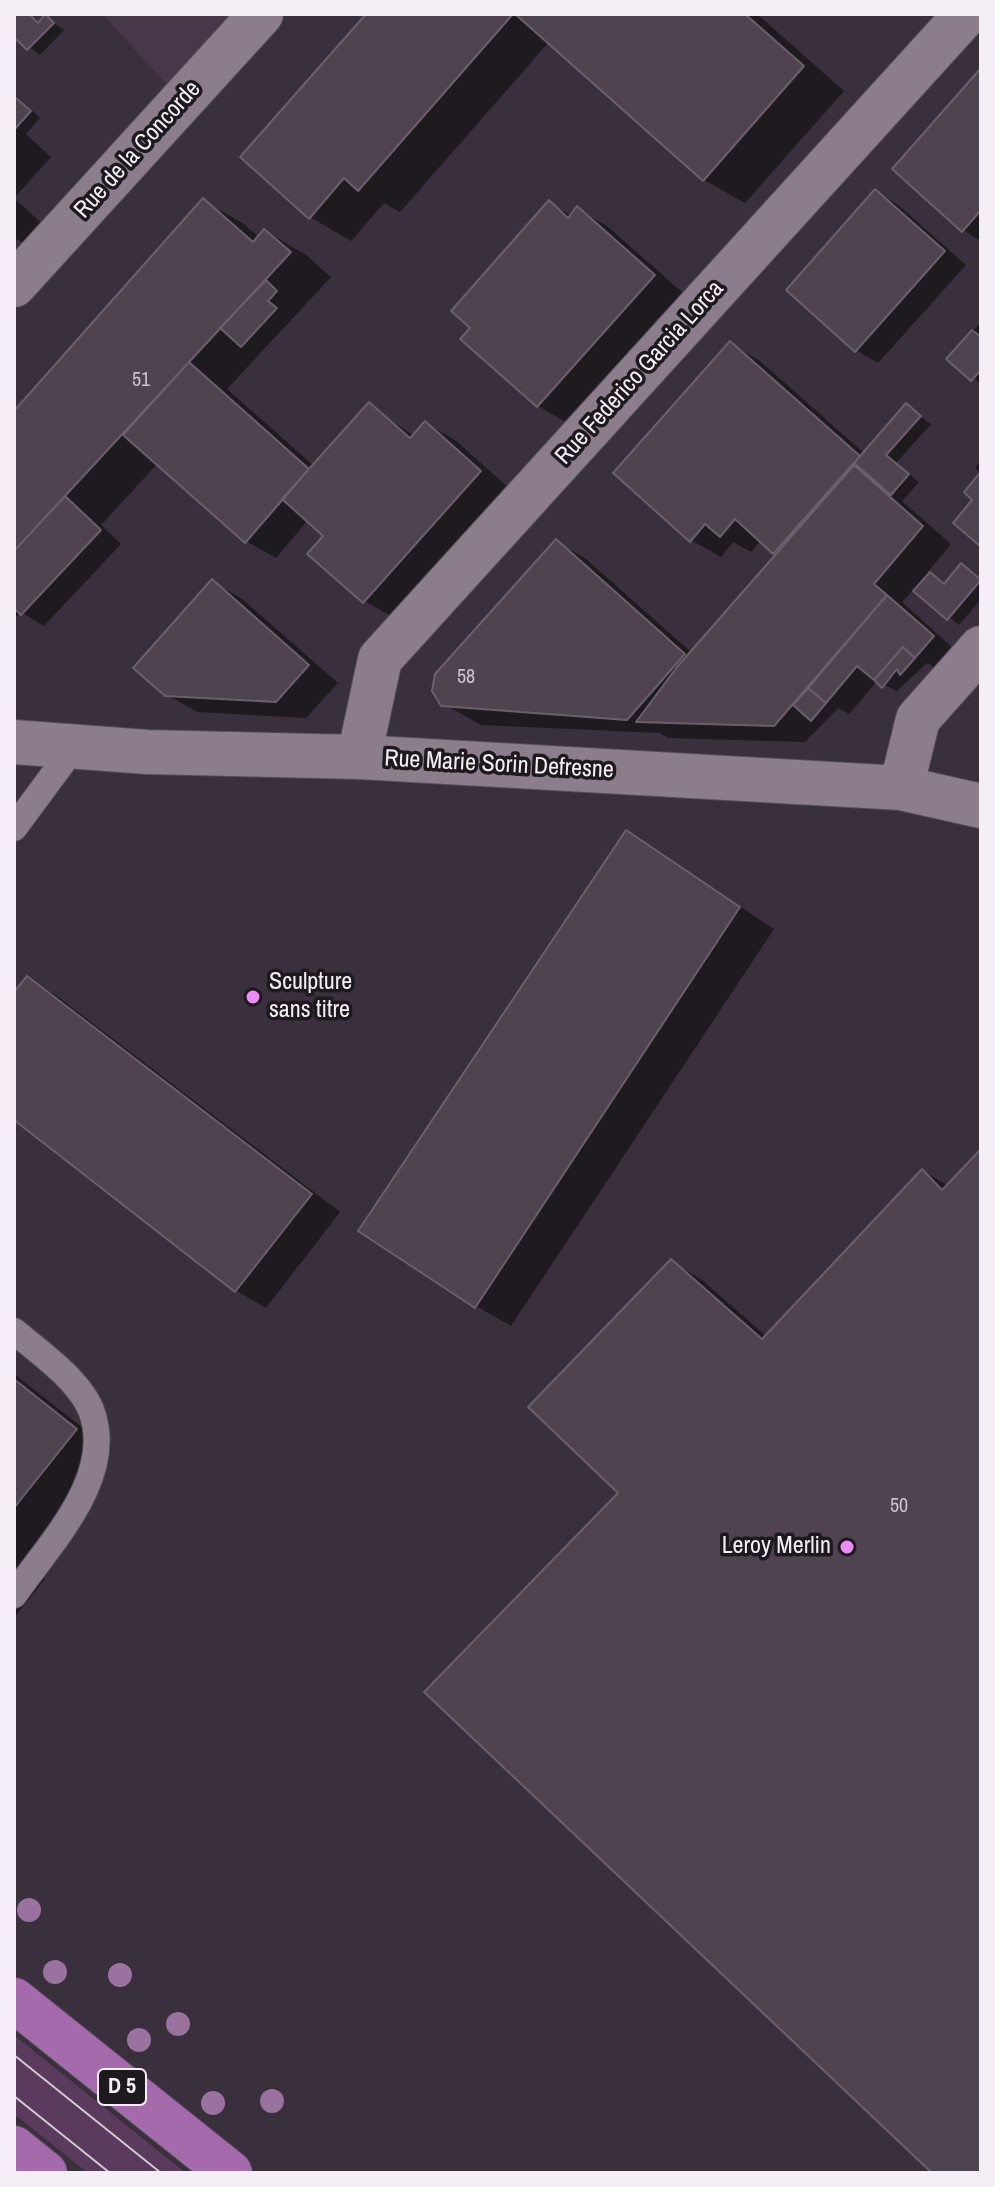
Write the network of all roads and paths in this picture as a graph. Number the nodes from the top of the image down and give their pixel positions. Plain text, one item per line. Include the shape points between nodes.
1 (261, 14) edge
2 (966, 14) edge
3 (14, 285) edge
4 (981, 648) edge
5 (14, 742) edge
6 (74, 747) junction
7 (359, 757) junction
8 (901, 788) junction
9 (981, 806) edge
10 (14, 828) edge
11 (14, 1331) edge
12 (14, 1595) edge
13 (14, 2000) edge
14 (14, 2148) edge
15 (45, 2173) edge
16 (230, 2173) edge

1 - 3 street, Rue de la Concorde
2 - 7 street, Rue Federico Garcia Lorca via 380,659
4 - 8 street via 918,719
5 - 6 street, Rue Marie Sorin Defresne
6 - 7 street, Rue Marie Sorin Defresne
6 - 10 lane
7 - 8 street, Rue Marie Sorin Defresne
8 - 9 street, Rue Marie Sorin Defresne
11 - 12 lane via 61,1371 90,1410 96,1449 88,1486
13 - 16 main road, D 5
14 - 15 main road

